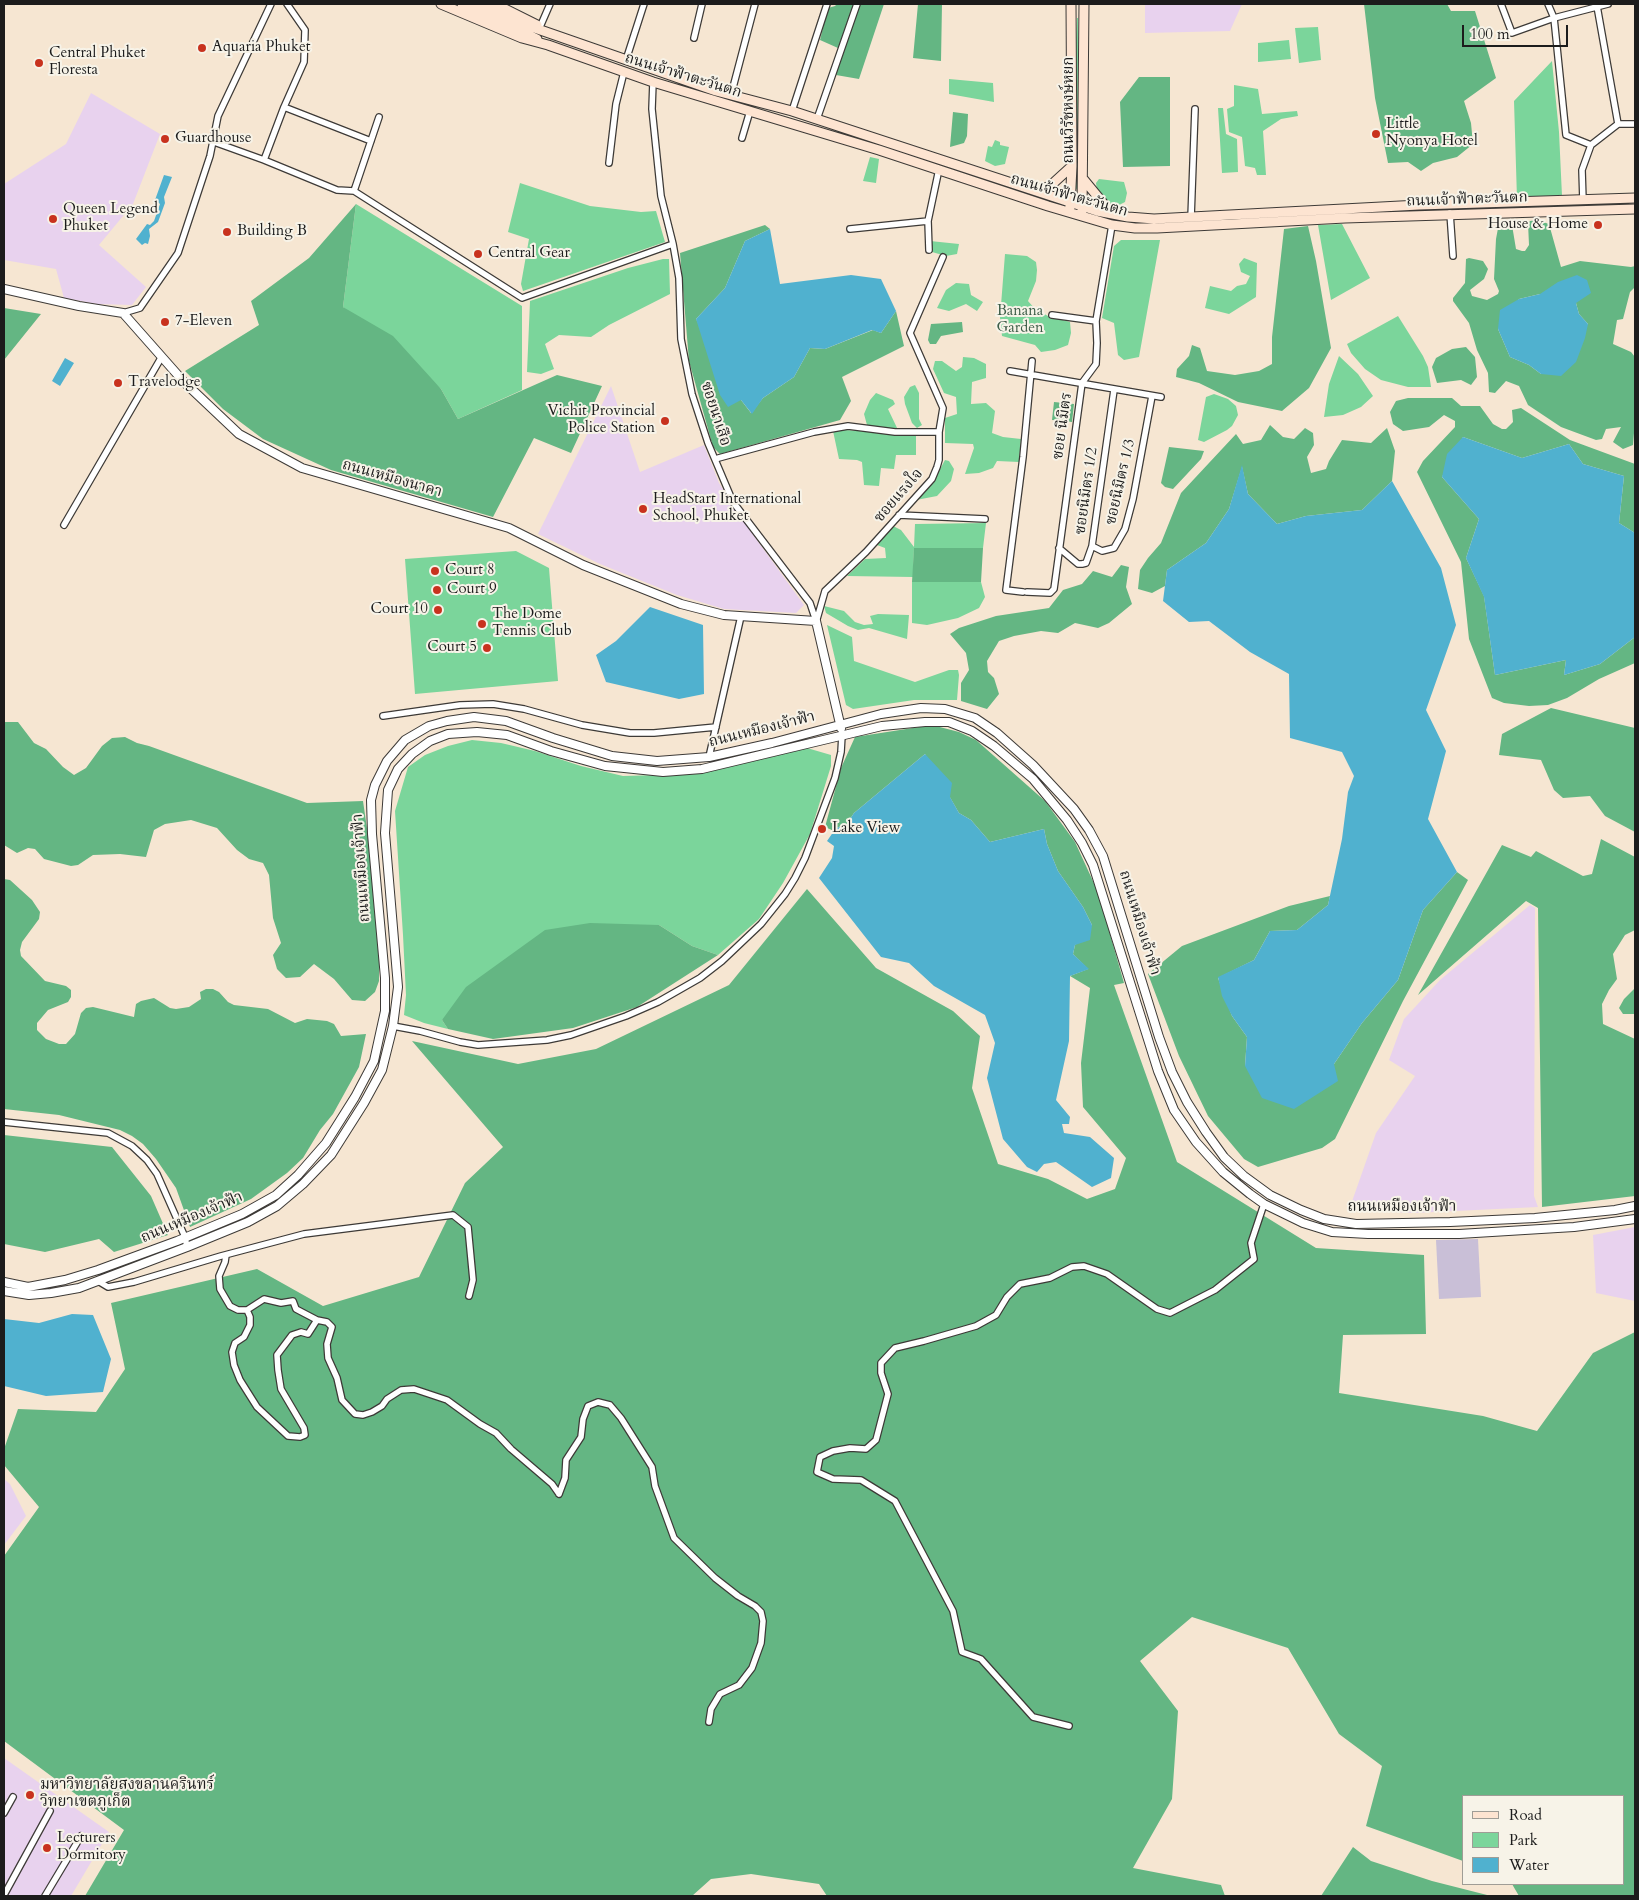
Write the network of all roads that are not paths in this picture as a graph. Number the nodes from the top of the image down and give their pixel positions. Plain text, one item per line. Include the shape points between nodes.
1 (271, 4) edge
2 (287, 4) edge
3 (441, 4) edge
4 (462, 4) edge
5 (476, 4) edge
6 (495, 4) edge
7 (550, 4) edge
8 (644, 4) edge
9 (702, 4) edge
10 (755, 4) edge
11 (827, 4) edge
12 (856, 4) edge
13 (1501, 4) edge
14 (1548, 4) edge
15 (1608, 4) edge
16 (1070, 5) edge
17 (1084, 5) edge
18 (1597, 6) edge
19 (1554, 18) junction
20 (540, 27) junction
21 (551, 34) junction
22 (694, 38) dead end
23 (548, 45) junction
24 (626, 60) junction
25 (624, 72) junction
26 (653, 82) junction
27 (730, 95) junction
28 (284, 107) junction
29 (1195, 109) dead end
30 (750, 111) junction
31 (792, 111) junction
32 (379, 117) dead end
33 (816, 119) junction
34 (1618, 124) junction
35 (1635, 124) edge
36 (742, 138) dead end
37 (371, 141) junction
38 (214, 142) junction
39 (1591, 146) junction
40 (264, 160) junction
41 (609, 163) dead end
42 (1072, 166) junction
43 (939, 169) junction
44 (1084, 180) junction
45 (1030, 189) junction
46 (354, 191) junction
47 (1635, 198) edge
48 (1583, 200) junction
49 (1071, 202) junction
50 (1082, 206) junction
51 (1635, 208) edge
52 (1070, 213) junction
53 (1112, 214) junction
54 (1450, 214) junction
55 (1082, 216) junction
56 (1191, 218) junction
57 (928, 221) junction
58 (1112, 225) junction
59 (850, 229) dead end
60 (673, 244) junction
61 (929, 250) dead end
62 (1453, 256) dead end
63 (943, 257) dead end
64 (4, 289) edge
65 (123, 313) junction
66 (1052, 315) dead end
67 (1096, 321) junction
68 (160, 358) junction
69 (1032, 361) dead end
70 (1010, 371) dead end
71 (1030, 373) junction
72 (1082, 383) junction
73 (1114, 390) junction
74 (1152, 396) junction
75 (1160, 397) dead end
76 (939, 432) junction
77 (716, 460) junction
78 (899, 516) junction
79 (985, 519) dead end
80 (64, 525) dead end
81 (1092, 546) junction
82 (1059, 548) junction
83 (741, 616) junction
84 (816, 621) junction
85 (881, 714) junction
86 (384, 716) dead end
87 (841, 724) junction
88 (882, 726) junction
89 (716, 727) junction
90 (842, 736) junction
91 (709, 757) junction
92 (385, 833) junction
93 (372, 834) junction
94 (393, 1026) junction
95 (1187, 1102) junction
96 (1174, 1110) junction
97 (4, 1122) edge
98 (1264, 1204) junction
99 (1635, 1206) edge
100 (1635, 1219) edge
101 (1380, 1223) junction
102 (1363, 1224) junction
103 (1363, 1234) junction
104 (1380, 1234) junction
105 (185, 1237) junction
106 (187, 1247) junction
107 (226, 1255) junction
108 (98, 1281) junction
109 (4, 1282) edge
110 (4, 1290) edge
111 (469, 1296) dead end
112 (247, 1310) junction
113 (317, 1320) junction
114 (709, 1722) dead end
115 (1069, 1726) dead end
116 (13, 1797) dead end
117 (50, 1811) dead end
118 (4, 1813) edge
119 (81, 1836) dead end
120 (4, 1895) edge
121 (45, 1896) edge

1 - 38 street via 218,116
2 - 28 street via 304,30 304,62
3 - 23 main road via 522,38
4 - 23 main road
5 - 21 main road
6 - 20 main road
7 - 20 street
8 - 24 street
9 - 22 street
10 - 27 street
11 - 31 street
12 - 33 street
13 - 19 street via 1512,33
14 - 19 street
15 - 18 street
16 - 17 main road
16 - 42 main road, ถนนวิรัชหงษ์หยก
17 - 44 main road, ถนนวิรัชหงษ์หยก
18 - 19 street
18 - 34 street
19 - 39 street via 1566,135
20 - 21 main road
21 - 24 main road, ถนนเจ้าฟ้าตะวันตก
23 - 25 main road, ถนนเจ้าฟ้าตะวันตก
24 - 27 main road, ถนนเจ้าฟ้าตะวันตก
25 - 26 main road, ถนนเจ้าฟ้าตะวันตก
25 - 41 street via 616,104
26 - 30 main road, ถนนเจ้าฟ้าตะวันตก
26 - 60 street, ซอยนาเสือ via 652,109 661,196
27 - 31 main road, ถนนเจ้าฟ้าตะวันตก
28 - 37 street
28 - 40 street
29 - 56 street
30 - 36 street
30 - 43 main road, ถนนเจ้าฟ้าตะวันตก
31 - 33 main road, ถนนเจ้าฟ้าตะวันตก
32 - 37 street
33 - 45 main road, ถนนเจ้าฟ้าตะวันตก
34 - 35 street
34 - 39 street
37 - 46 street
38 - 40 street
38 - 65 street via 178,253 140,308
39 - 48 street via 1582,170
40 - 46 street via 337,190
42 - 45 main road via 1049,187
42 - 49 main road, ถนนวิรัชหงษ์หยก
43 - 52 main road, ถนนเจ้าฟ้าตะวันตก
43 - 57 street
44 - 50 main road, ถนนวิรัชหงษ์หยก
44 - 53 main road
45 - 49 main road, ถนนเจ้าฟ้าตะวันตก
46 - 60 street via 522,298
47 - 48 main road, ถนนเจ้าฟ้าตะวันตก
48 - 56 main road, ถนนเจ้าฟ้าตะวันตก via 1419,205
49 - 50 main road, ถนนเจ้าฟ้าตะวันตก
49 - 52 main road, ถนนวิรัชหงษ์หยก
50 - 53 main road, ถนนเจ้าฟ้าตะวันตก
50 - 55 main road, ถนนวิรัชหงษ์หยก
51 - 54 main road, ถนนเจ้าฟ้าตะวันตก
52 - 55 main road, ถนนเจ้าฟ้าตะวันตก
53 - 56 main road, ถนนเจ้าฟ้าตะวันตก via 1154,220
54 - 58 main road, ถนนเจ้าฟ้าตะวันตก via 1157,228
54 - 62 street
55 - 58 main road, ถนนเจ้าฟ้าตะวันตก
57 - 59 street
57 - 61 street
58 - 67 street, ซอย นิมิตร
60 - 77 street, ซอยนาเสือ via 679,278 681,339 692,394
63 - 76 street, ซอยแรงใจ via 910,332 943,408
64 - 65 street
65 - 68 street, ถนนเหมืองนาคา
66 - 67 street
67 - 72 street, ซอย นิมิตร via 1096,364
68 - 80 street
68 - 83 street, ถนนเหมืองนาคา via 239,434 302,468 509,528 583,565 681,604
69 - 71 street
70 - 71 street
71 - 72 street
71 - 82 street, ซอย นิมิตร via 1006,590 1052,592
72 - 73 street
72 - 82 street, ซอย นิมิตร
73 - 74 street
73 - 81 street, ซอยนิมิตร 1/2
74 - 75 street
74 - 81 street, ซอยนิมิตร 1/3 via 1125,529 1114,548 1102,551
76 - 77 street via 895,432 848,426 814,432
76 - 78 street, ซอยแรงใจ via 940,460 932,479
77 - 84 street, ซอยนาเสือ via 734,502 810,603
78 - 79 street
78 - 84 street, ซอยแรงใจ via 824,591
81 - 82 street, ซอยนิมิตร 1/2 via 1086,563 1082,564
83 - 84 street, ถนนเหมืองนาคา
83 - 89 street
84 - 87 street, ซอยนาเสือ
85 - 87 street, ถนนเหมืองเจ้าฟ้า
85 - 88 street
85 - 95 street, ถนนเหมืองเจ้าฟ้า via 921,708 945,709 975,718 1033,765 1074,809 1103,856 1159,1037
86 - 89 street via 460,704 493,704 630,733
87 - 90 street, ซอยนาเสือ
87 - 91 street, ถนนเหมืองเจ้าฟ้า
88 - 90 street, ถนนเหมืองเจ้าฟ้า
88 - 96 street, ถนนเหมืองเจ้าฟ้า via 948,722 972,731 1033,779 1068,820 1092,865 1158,1071
89 - 91 street
90 - 92 street, ถนนเหมืองเจ้าฟ้า via 702,769 663,772 605,766 507,735 448,734 430,741 398,769 388,790
90 - 94 street via 835,778 795,878 761,924 700,978 626,1016 571,1036 547,1040 478,1045
91 - 93 street, ถนนเหมืองเจ้าฟ้า via 656,761 620,757 506,720 474,717 447,721 429,726 406,740 387,761 371,800
92 - 93 street
92 - 94 street, ถนนเหมืองเจ้าฟ้า via 398,986
93 - 105 street, ถนนเหมืองเจ้าฟ้า via 385,978 385,1011 374,1061 326,1143 298,1176 268,1200
94 - 106 street, ถนนเหมืองเจ้าฟ้า via 382,1070 331,1155 277,1206 248,1222
95 - 96 street
95 - 102 street, ถนนเหมืองเจ้าฟ้า via 1224,1157 1270,1195 1324,1219
96 - 98 street, ถนนเหมืองเจ้าฟ้า via 1196,1142 1223,1172
97 - 105 street via 108,1133 132,1146 157,1174
98 - 103 street, ถนนเหมืองเจ้าฟ้า via 1325,1230
98 - 115 street via 1251,1243 1254,1258 1215,1290 1170,1313 1156,1310 1106,1274 1084,1266 1072,1267 1050,1278 1020,1284 996,1315 976,1326 895,1348 881,1363 888,1394 876,1440 866,1449 850,1448 820,1457 817,1472 833,1479 861,1480 895,1501 953,1611 962,1652 981,1659 1033,1717
99 - 101 street, ถนนเหมืองเจ้าฟ้า via 1536,1218
100 - 104 street, ถนนเหมืองเจ้าฟ้า via 1574,1227 1458,1234
101 - 102 street, ถนนเหมืองเจ้าฟ้า
101 - 104 street
102 - 103 street
103 - 104 street, ถนนเหมืองเจ้าฟ้า
105 - 106 street
105 - 109 street, ถนนเหมืองเจ้าฟ้า via 65,1280 28,1287
106 - 108 street, ถนนเหมืองเจ้าฟ้า
107 - 108 street via 134,1282 108,1287
107 - 111 street via 304,1234 453,1215 468,1227 472,1280
107 - 112 street via 219,1276 220,1289 230,1306
108 - 110 street, ถนนเหมืองเจ้าฟ้า via 51,1294 29,1295
112 - 113 street via 264,1299 293,1301 296,1309
112 - 113 street via 250,1325 244,1336 234,1343 234,1365 257,1407 288,1436 305,1434 281,1389 277,1355 292,1336 301,1332 308,1334
113 - 114 street via 332,1327 327,1344 328,1358 342,1400 355,1414 372,1412 401,1390 414,1389 447,1400 496,1433 559,1494 566,1460 581,1437 588,1406 598,1402 610,1405 652,1467 655,1486 674,1538 715,1578 755,1606 763,1621 752,1668 738,1685 720,1694 711,1710
116 - 118 street
117 - 120 street
119 - 121 street

